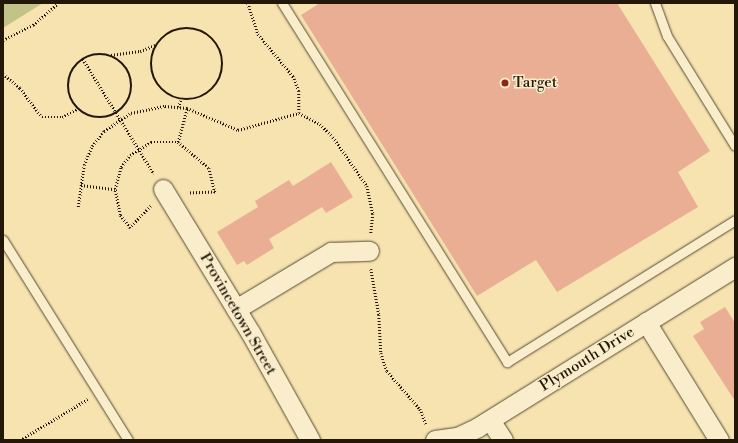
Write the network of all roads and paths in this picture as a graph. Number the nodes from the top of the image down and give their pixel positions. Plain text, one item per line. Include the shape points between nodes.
1 (58, 3) edge
2 (248, 3) edge
3 (282, 3) edge
4 (655, 3) edge
5 (3, 40) edge
6 (157, 45) junction
7 (110, 55) junction
8 (83, 59) junction
9 (3, 74) edge
10 (181, 100) junction
11 (178, 107) junction
12 (187, 108) junction
13 (77, 109) junction
14 (299, 113) junction
15 (118, 114) junction
16 (121, 119) junction
17 (178, 142) dead end
18 (735, 146) edge
19 (81, 185) junction
20 (115, 189) dead end
21 (163, 189) joint
22 (78, 207) dead end
23 (735, 220) edge
24 (3, 240) edge
25 (370, 251) junction
26 (735, 267) edge
27 (236, 309) junction
28 (646, 322) junction
29 (98, 392) junction
30 (490, 420) junction
31 (431, 434) edge
32 (20, 440) edge
33 (128, 440) edge
34 (310, 440) edge
35 (503, 440) edge
36 (719, 440) edge

1 - 5 path via 33,25
2 - 14 path via 258,34 293,76 299,90
3 - 23 lane via 507,362
4 - 18 lane via 667,36
6 - 7 path via 140,51
6 - 10 path via 151,64 152,74 163,91
6 - 10 path via 182,29 202,32 217,45 222,65 216,84 201,97
7 - 8 path
7 - 15 path via 125,65 133,82 130,100
8 - 13 path via 68,81 70,100
8 - 15 path
9 - 13 path via 20,88 42,117 62,116
10 - 11 path
11 - 12 path
11 - 16 path via 147,108
12 - 14 path via 238,130
12 - 17 path
13 - 15 path via 100,119
14 - 25 path via 320,124 333,137 367,186 373,214
15 - 16 path
16 - 19 path via 92,146
16 - 21 path
19 - 20 path
19 - 22 path
21 - 27 street, Provincetown Street
24 - 29 lane
25 - 27 street via 330,252
25 - 31 path via 380,353 387,371 420,409
26 - 28 street, Plymouth Drive
27 - 34 street, Provincetown Street
28 - 30 street, Plymouth Drive
28 - 36 street
29 - 32 path
29 - 33 lane
30 - 31 street, Plymouth Drive via 457,437
30 - 35 street

